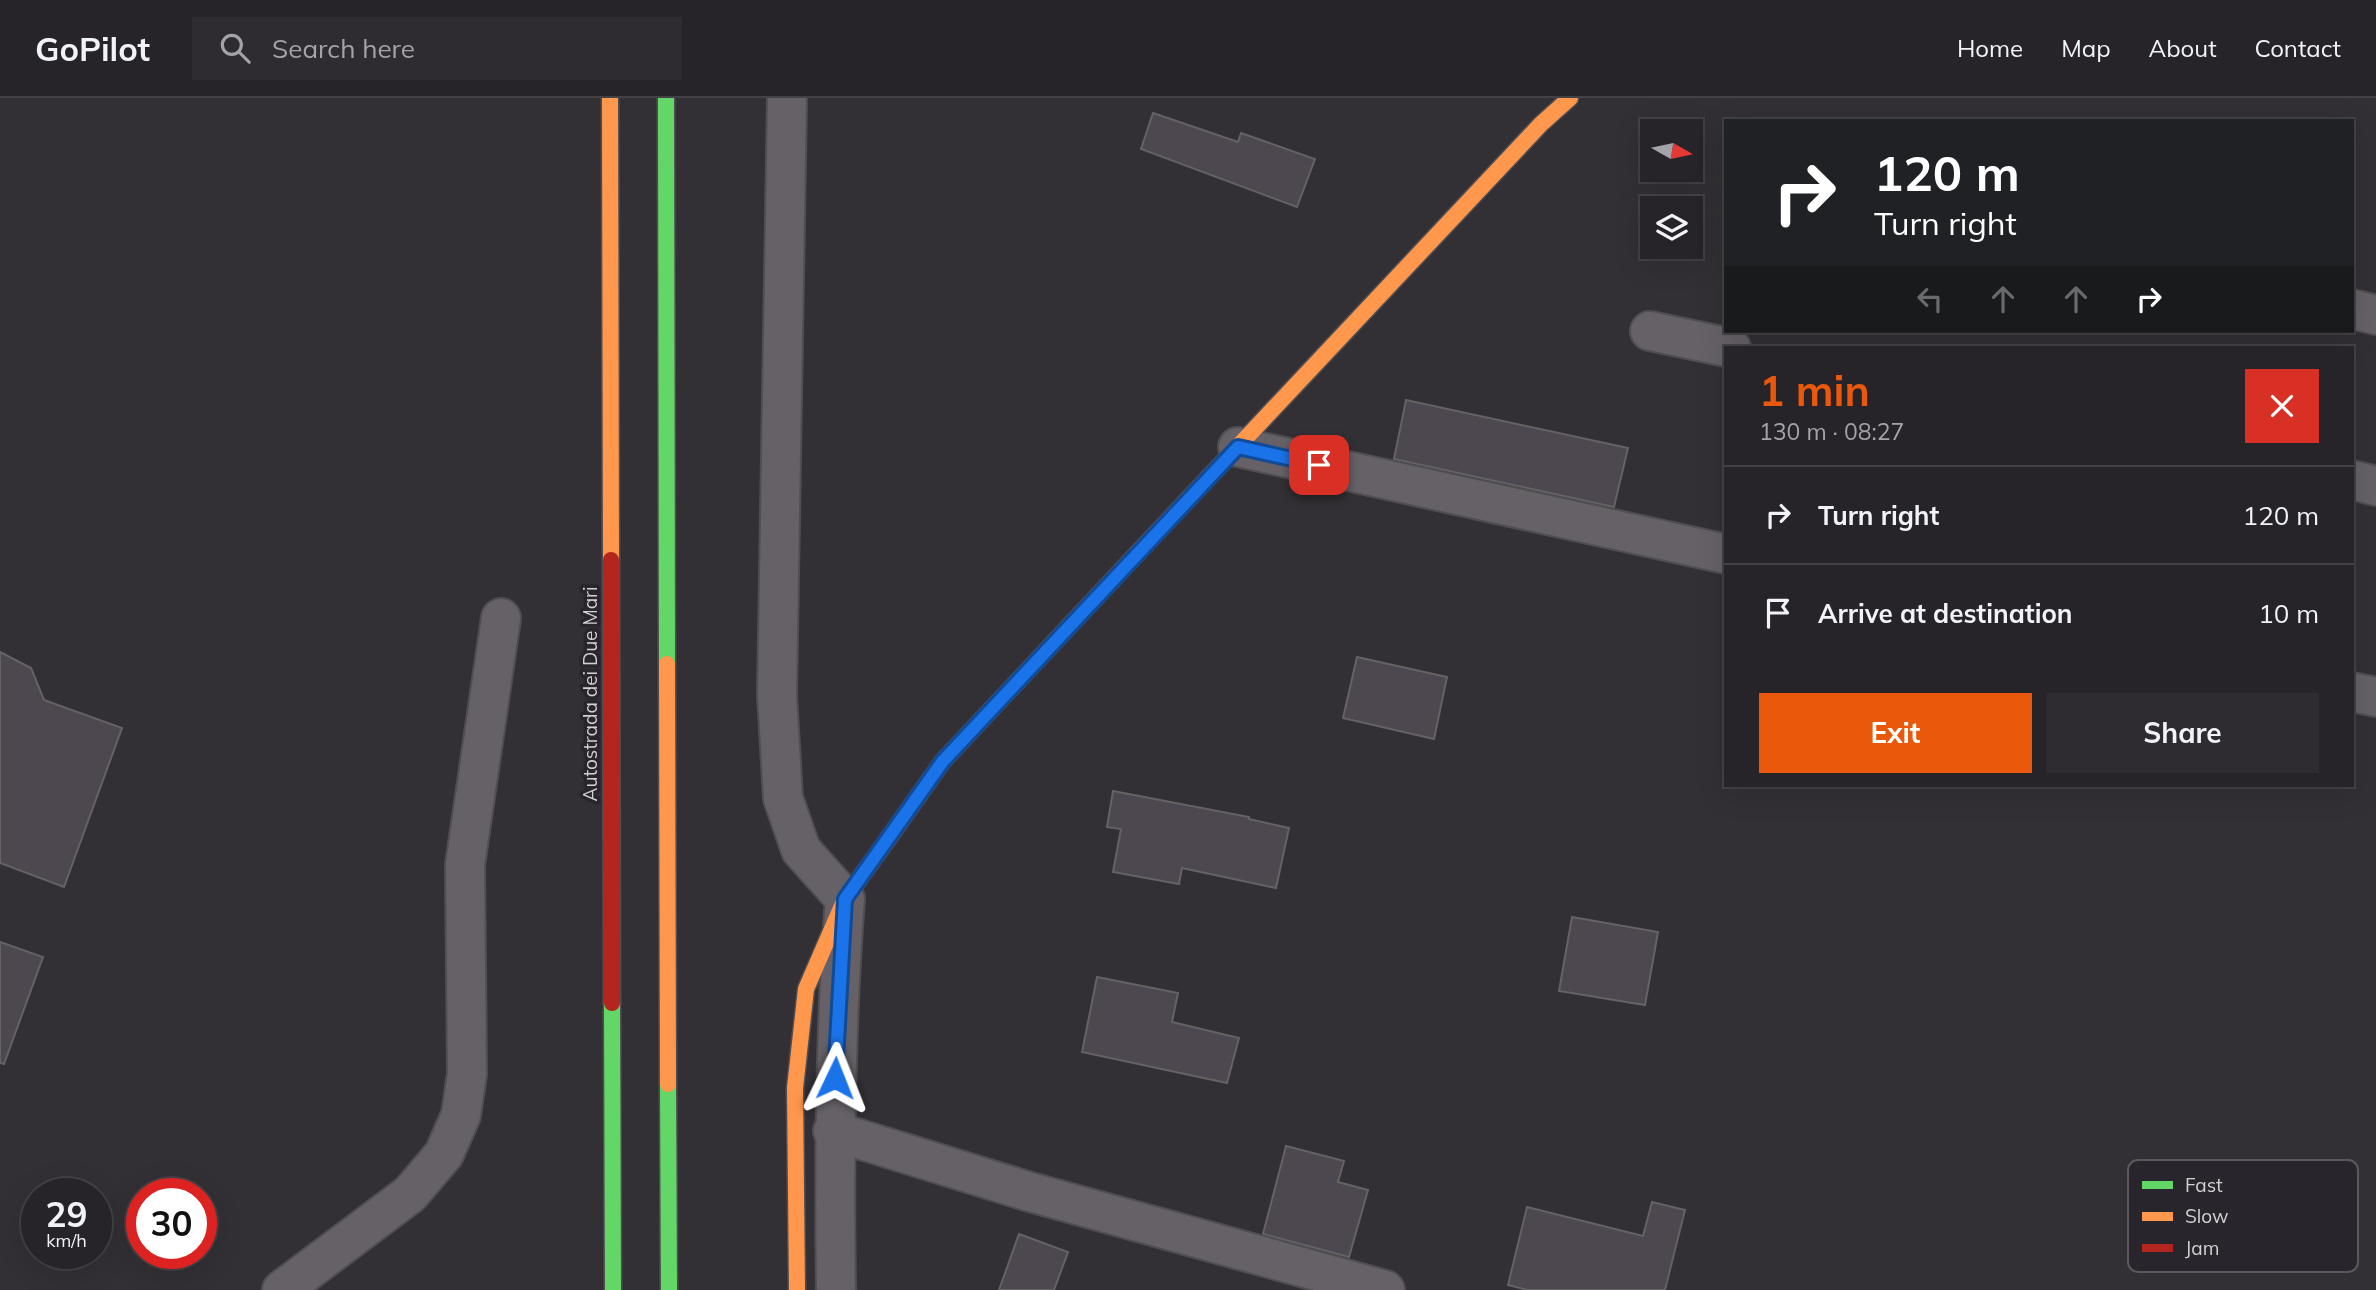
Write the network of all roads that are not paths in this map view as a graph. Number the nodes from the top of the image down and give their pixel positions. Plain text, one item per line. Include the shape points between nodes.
1 (610, 98) edge
2 (666, 98) edge
3 (786, 98) edge
4 (1570, 98) edge
5 (2354, 310) edge
6 (2376, 315) edge
7 (1650, 331) dead end
8 (1724, 347) edge
9 (1238, 447) junction
10 (2354, 480) edge
11 (2376, 485) edge
12 (1724, 554) edge
13 (501, 618) dead end
14 (2354, 692) edge
15 (2376, 697) edge
16 (845, 899) junction
17 (833, 1131) junction
18 (282, 1290) edge
19 (613, 1290) edge
20 (669, 1290) edge
21 (797, 1290) edge
22 (836, 1290) edge
23 (1385, 1290) edge

1 - 19 main road, Autostrada dei Due Mari
2 - 20 main road
3 - 16 street via 776,695 783,797 801,850
4 - 9 main road
5 - 6 street
7 - 8 street
9 - 12 street
9 - 16 main road via 943,761
10 - 11 street
13 - 18 street via 465,866 467,1074 461,1115 444,1154 410,1194
14 - 15 street
16 - 17 street
16 - 21 main road via 806,989 795,1088
17 - 22 street
17 - 23 street via 1030,1192

